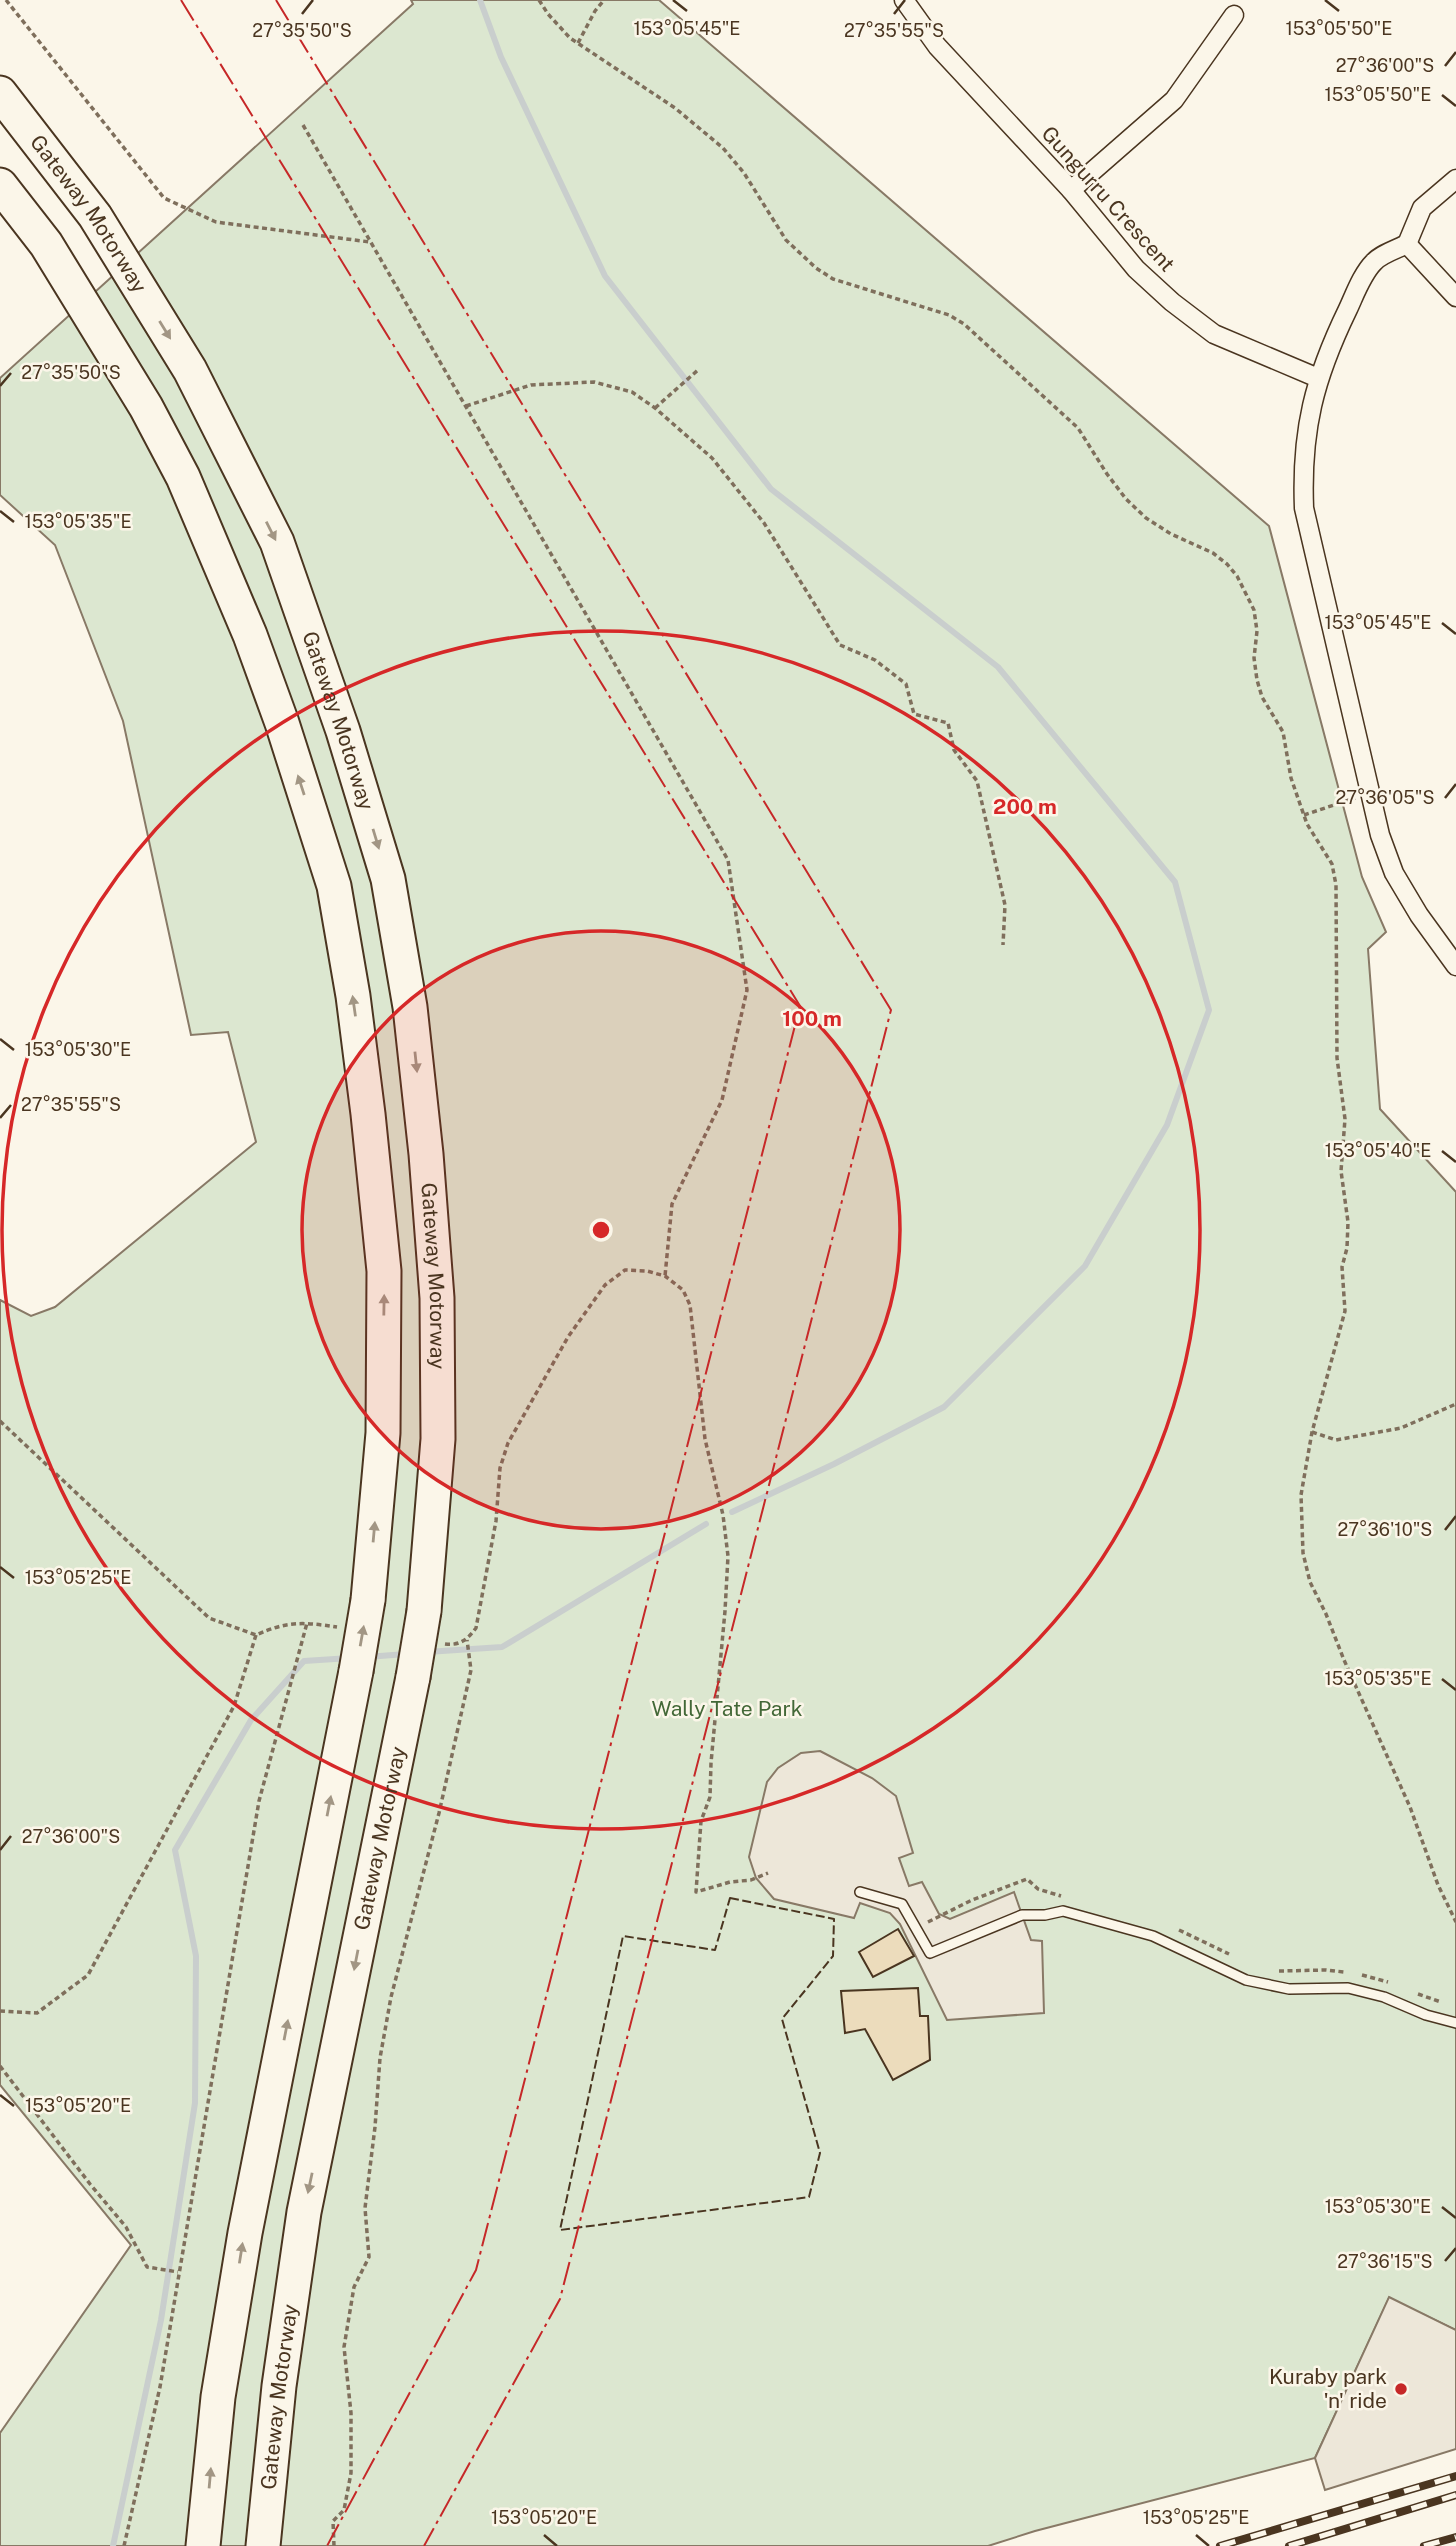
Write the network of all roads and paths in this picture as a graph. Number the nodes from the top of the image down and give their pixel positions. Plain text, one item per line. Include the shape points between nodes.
1 (6, 0) edge
2 (540, 0) edge
3 (604, 0) edge
4 (904, 0) edge
5 (1234, 15) dead end
6 (578, 43) junction
7 (0, 93) edge
8 (303, 125) dead end
9 (1456, 179) edge
10 (0, 185) edge
11 (1071, 190) junction
12 (370, 242) junction
13 (1407, 244) junction
14 (1456, 297) edge
15 (698, 370) dead end
16 (1318, 378) junction
17 (466, 407) junction
18 (655, 408) junction
19 (1370, 792) junction
20 (1304, 815) junction
21 (1003, 946) dead end
22 (1456, 966) edge
23 (665, 1276) junction
24 (1456, 1404) edge
25 (0, 1421) edge
26 (1312, 1432) junction
27 (307, 1623) junction
28 (346, 1629) dead end
29 (256, 1636) junction
30 (467, 1640) junction
31 (439, 1643) dead end
32 (768, 1873) dead end
33 (860, 1892) dead end
34 (1456, 1922) edge
35 (0, 2011) edge
36 (1456, 2023) edge
37 (0, 2066) edge
38 (178, 2272) junction
39 (124, 2546) edge
40 (204, 2546) edge
41 (263, 2546) edge
42 (334, 2546) edge

1 - 12 path via 164,198 216,222
2 - 6 path
3 - 6 path
4 - 11 street, Gungurru Crescent via 937,46
5 - 11 street via 1174,100
6 - 20 path via 674,108 723,148 786,240 816,268 833,279 964,324 1078,428 1107,474 1146,518 1227,564 1254,610 1256,680 1283,732 1291,778
7 -> 41 highway, Gateway Motorway, bridge via 95,216 176,347 276,542 343,731 388,879 410,1007 426,1154 437,1298 438,1439 424,1611 304,2212 279,2386
8 - 12 path
9 - 13 street via 1422,208
40 -> 10 highway, bridge via 218,2397 245,2233 368,1600 383,1433 384,1271 360,1048 334,886 282,723 183,477 146,407 46,244
11 - 16 street, Gungurru Crescent via 1136,269 1214,334
12 - 17 path
13 - 14 street
13 - 16 street via 1375,260
15 - 18 path
16 - 19 street via 1302,466 1304,508
17 - 18 path via 531,385 594,382 632,392
17 - 23 path via 728,860 747,989 722,1100 672,1204
18 - 21 path via 712,458 764,523 840,645 875,660 906,684 914,714 947,723 954,750 977,781 1005,905
19 - 20 path
19 - 22 street via 1394,873
20 - 26 path via 1327,852 1336,885 1337,1058 1345,1119 1341,1171 1348,1222 1342,1267 1345,1311
23 - 30 path via 625,1270 605,1285 568,1337 508,1443 500,1468 484,1596 476,1628
23 - 32 path via 682,1290 690,1305 705,1439 728,1556 710,1797 701,1821 696,1892
24 - 26 path via 1401,1428 1336,1440
25 - 29 path via 209,1618
26 - 34 path via 1301,1495 1303,1553 1310,1582
27 - 28 path
27 - 29 path via 277,1626
27 - 38 path via 259,1801
29 - 35 path via 234,1706 88,1975 37,2013
30 - 31 path
30 - 42 path via 471,1670 380,2058 365,2208 369,2257 354,2287 344,2347 351,2473 344,2510 333,2521
33 - 36 lane via 902,1905 930,1953 1022,1915 1063,1911 1153,1936 1246,1980 1289,1989 1348,1988
37 - 38 path via 126,2227 147,2267
38 - 39 path via 160,2387

